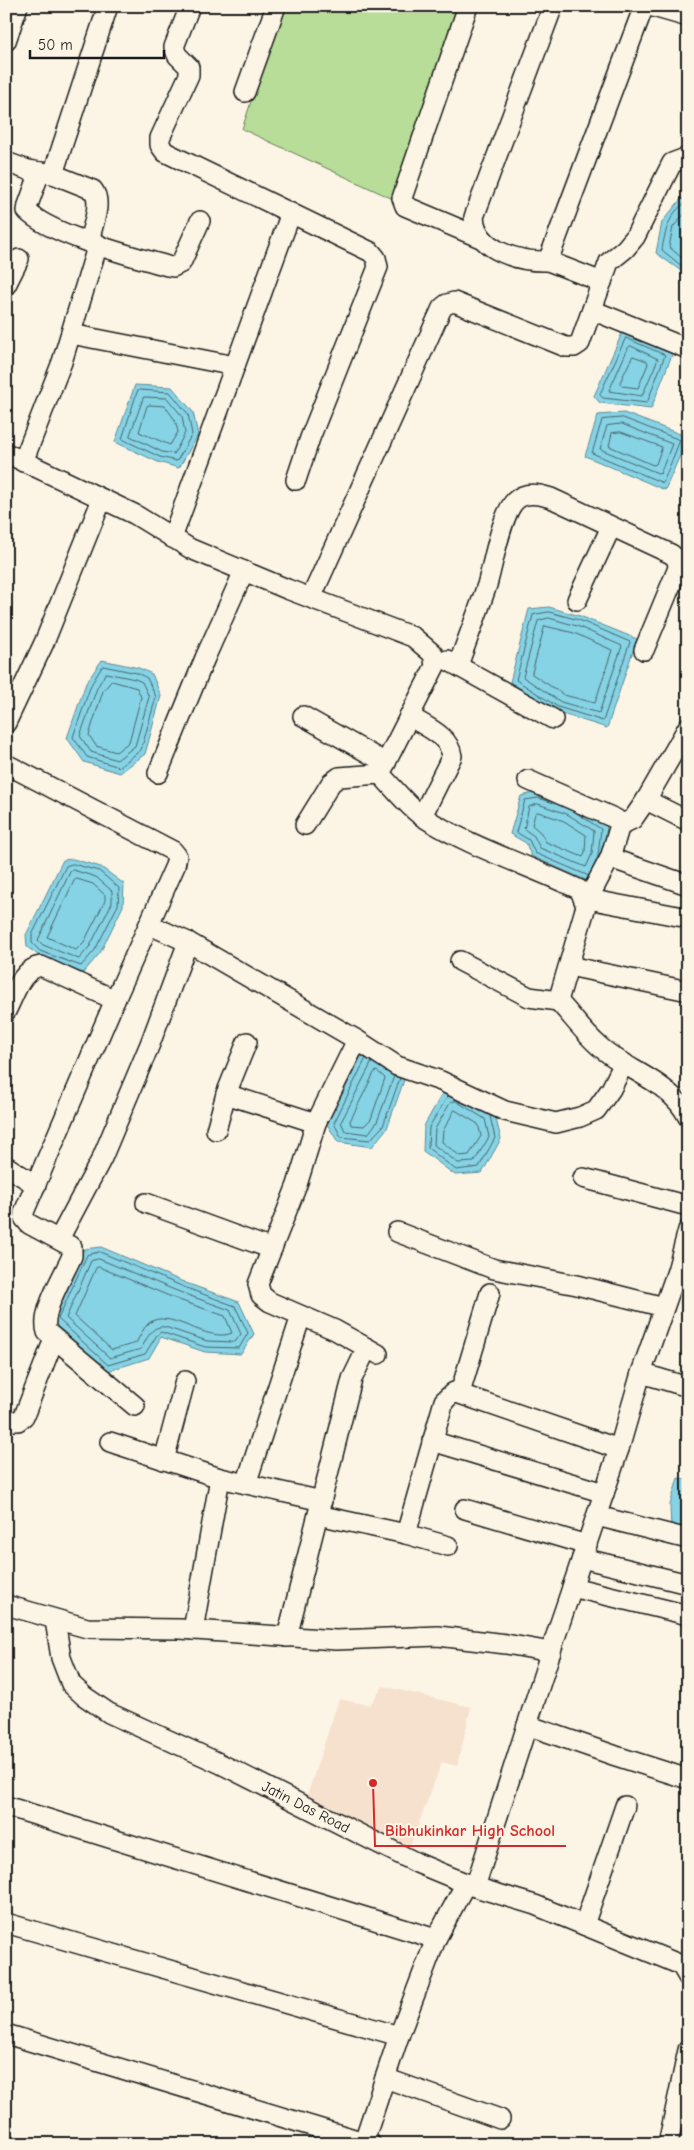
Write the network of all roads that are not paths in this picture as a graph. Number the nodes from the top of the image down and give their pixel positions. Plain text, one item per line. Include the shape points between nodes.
1 (18, 6) edge
2 (108, 6) edge
3 (190, 6) edge
4 (276, 6) edge
5 (468, 6) edge
6 (553, 6) edge
7 (644, 6) edge
8 (650, 6) edge
9 (688, 17) edge
10 (6, 41) edge
11 (245, 92) dead end
12 (688, 157) edge
13 (6, 162) edge
14 (46, 173) junction
15 (291, 213) junction
16 (200, 221) dead end
17 (483, 239) junction
18 (93, 243) junction
19 (19, 259) dead end
20 (548, 261) junction
21 (602, 282) junction
22 (6, 285) edge
23 (592, 310) junction
24 (71, 334) junction
25 (688, 349) edge
26 (235, 366) junction
27 (6, 454) edge
28 (23, 462) junction
29 (296, 480) dead end
30 (102, 499) junction
31 (611, 527) junction
32 (172, 538) junction
33 (244, 571) junction
34 (311, 598) junction
35 (577, 600) dead end
36 (644, 650) dead end
37 (433, 654) junction
38 (458, 665) junction
39 (304, 716) dead end
40 (409, 716) junction
41 (553, 719) dead end
42 (6, 723) edge
43 (688, 727) edge
44 (6, 764) edge
45 (383, 768) junction
46 (158, 773) dead end
47 (528, 780) dead end
48 (646, 800) junction
49 (422, 816) junction
50 (688, 821) edge
51 (304, 825) dead end
52 (620, 825) junction
53 (610, 858) junction
54 (688, 885) edge
55 (585, 898) junction
56 (688, 918) edge
57 (150, 925) junction
58 (188, 942) junction
59 (460, 961) dead end
60 (569, 966) junction
61 (688, 991) edge
62 (115, 1000) junction
63 (558, 1001) junction
64 (6, 1011) edge
65 (357, 1040) junction
66 (247, 1042) dead end
67 (624, 1063) junction
68 (226, 1094) junction
69 (688, 1117) edge
70 (316, 1123) junction
71 (216, 1130) dead end
72 (6, 1166) edge
73 (583, 1178) dead end
74 (36, 1185) junction
75 (146, 1203) dead end
76 (688, 1206) edge
77 (688, 1230) edge
78 (397, 1232) dead end
79 (59, 1239) junction
80 (272, 1248) junction
81 (682, 1272) edge
82 (490, 1293) dead end
83 (664, 1307) junction
84 (301, 1316) junction
85 (54, 1339) junction
86 (641, 1373) junction
87 (185, 1382) dead end
88 (688, 1387) edge
89 (460, 1394) junction
90 (135, 1406) dead end
91 (6, 1420) edge
92 (432, 1441) junction
93 (110, 1442) dead end
94 (620, 1449) junction
95 (164, 1460) junction
96 (220, 1478) junction
97 (246, 1484) junction
98 (604, 1493) junction
99 (320, 1508) junction
100 (466, 1509) dead end
101 (597, 1516) junction
102 (406, 1534) junction
103 (688, 1539) edge
104 (448, 1546) dead end
105 (585, 1552) junction
106 (688, 1584) edge
107 (572, 1587) junction
108 (6, 1605) edge
109 (688, 1615) edge
110 (56, 1620) junction
111 (193, 1630) junction
112 (287, 1637) junction
113 (551, 1652) junction
114 (527, 1725) junction
115 (688, 1779) edge
116 (6, 1806) edge
117 (625, 1806) dead end
118 (471, 1885) junction
119 (6, 1923) edge
120 (584, 1925) junction
121 (436, 1939) junction
122 (686, 1970) edge
123 (6, 2034) edge
124 (398, 2036) junction
125 (688, 2050) edge
126 (385, 2078) junction
127 (682, 2104) edge
128 (500, 2119) dead end
129 (366, 2143) edge
130 (668, 2144) edge

1 - 10 street
2 - 14 street
3 - 15 street via 174,47 176,54 189,67 189,75 160,138 160,145 165,152
4 - 11 street
5 - 17 street via 402,198 405,206
6 - 17 street via 474,217 474,226
7 - 20 street
8 - 9 street
12 - 21 street via 672,163 635,237 609,262
13 - 14 street
14 - 18 street via 93,190 97,195
14 - 18 street via 28,205 28,211 33,218 53,228
15 - 26 street
15 - 29 street via 371,252 378,267
16 - 18 street via 181,263 173,267
17 - 20 street via 518,259
18 - 24 street
19 - 22 street
20 - 21 street
21 - 23 street
23 - 25 street
23 - 34 street via 580,343 566,347 454,302 442,308
24 - 26 street
24 - 28 street
26 - 32 street
27 - 28 street
28 - 30 street
30 - 32 street
30 - 42 street via 44,643
31 - 35 street
31 - 36 street via 677,559 678,568
31 - 38 street via 537,493 515,501 507,513 487,584
32 - 33 street
33 - 34 street
33 - 46 street
34 - 37 street via 413,637
37 - 38 street
37 - 40 street via 435,666
38 - 41 street
39 - 45 street
40 - 45 street
40 - 49 street via 451,745 452,756
43 - 48 street
44 - 57 street via 173,851 177,856 175,866
45 - 49 street
45 - 51 street via 339,777 331,783
47 - 52 street via 616,819
48 - 50 street
48 - 52 street via 633,819
49 - 55 street via 478,847 580,890
52 - 53 street
53 - 54 street
53 - 55 street
55 - 56 street
55 - 60 street via 586,906
57 - 58 street
57 - 62 street
58 - 65 street
58 - 79 street via 102,1158
59 - 63 street via 529,997
60 - 61 street
60 - 63 street
62 - 64 street via 41,966 26,973
62 - 74 street
63 - 67 street via 598,1046
65 - 67 street via 397,1066 441,1081 505,1111 556,1123 580,1118 596,1110
65 - 70 street
66 - 68 street
67 - 69 street via 672,1094
68 - 70 street
68 - 71 street
70 - 80 street via 297,1185
72 - 74 street
73 - 76 street
74 - 79 street via 24,1218 29,1224
75 - 80 street
77 - 81 street
78 - 83 street via 494,1269 578,1285
79 - 85 street via 72,1246 72,1256 46,1314 44,1325
80 - 84 street via 258,1284 261,1295
81 - 83 street
82 - 89 street
83 - 86 street
84 - 97 street
84 - 99 street via 372,1351 352,1379
85 - 90 street
85 - 91 street via 24,1416 18,1421
86 - 88 street
86 - 94 street
87 - 95 street
89 - 92 street via 454,1392 444,1401
89 - 94 street
92 - 98 street
92 - 102 street
93 - 95 street
94 - 98 street
95 - 96 street
96 - 97 street
96 - 111 street
97 - 99 street
98 - 101 street
99 - 102 street
99 - 112 street
100 - 105 street
101 - 103 street
101 - 105 street
102 - 104 street
105 - 106 street
105 - 107 street
107 - 109 street
107 - 113 street
108 - 110 street
110 - 111 street via 87,1628
110 - 118 street, Jatin Das Road via 61,1658 71,1684 109,1713 219,1763 417,1863
111 - 112 street
112 - 113 street via 336,1640 438,1636
113 - 114 street
114 - 115 street
114 - 118 street
116 - 121 street
117 - 120 street
118 - 120 street, Jatin Das Road via 535,1905
118 - 121 street
119 - 124 street
120 - 122 street, Jatin Das Road via 681,1965
121 - 124 street
123 - 129 street
124 - 126 street
125 - 127 street
126 - 128 street
126 - 129 street
127 - 130 street

